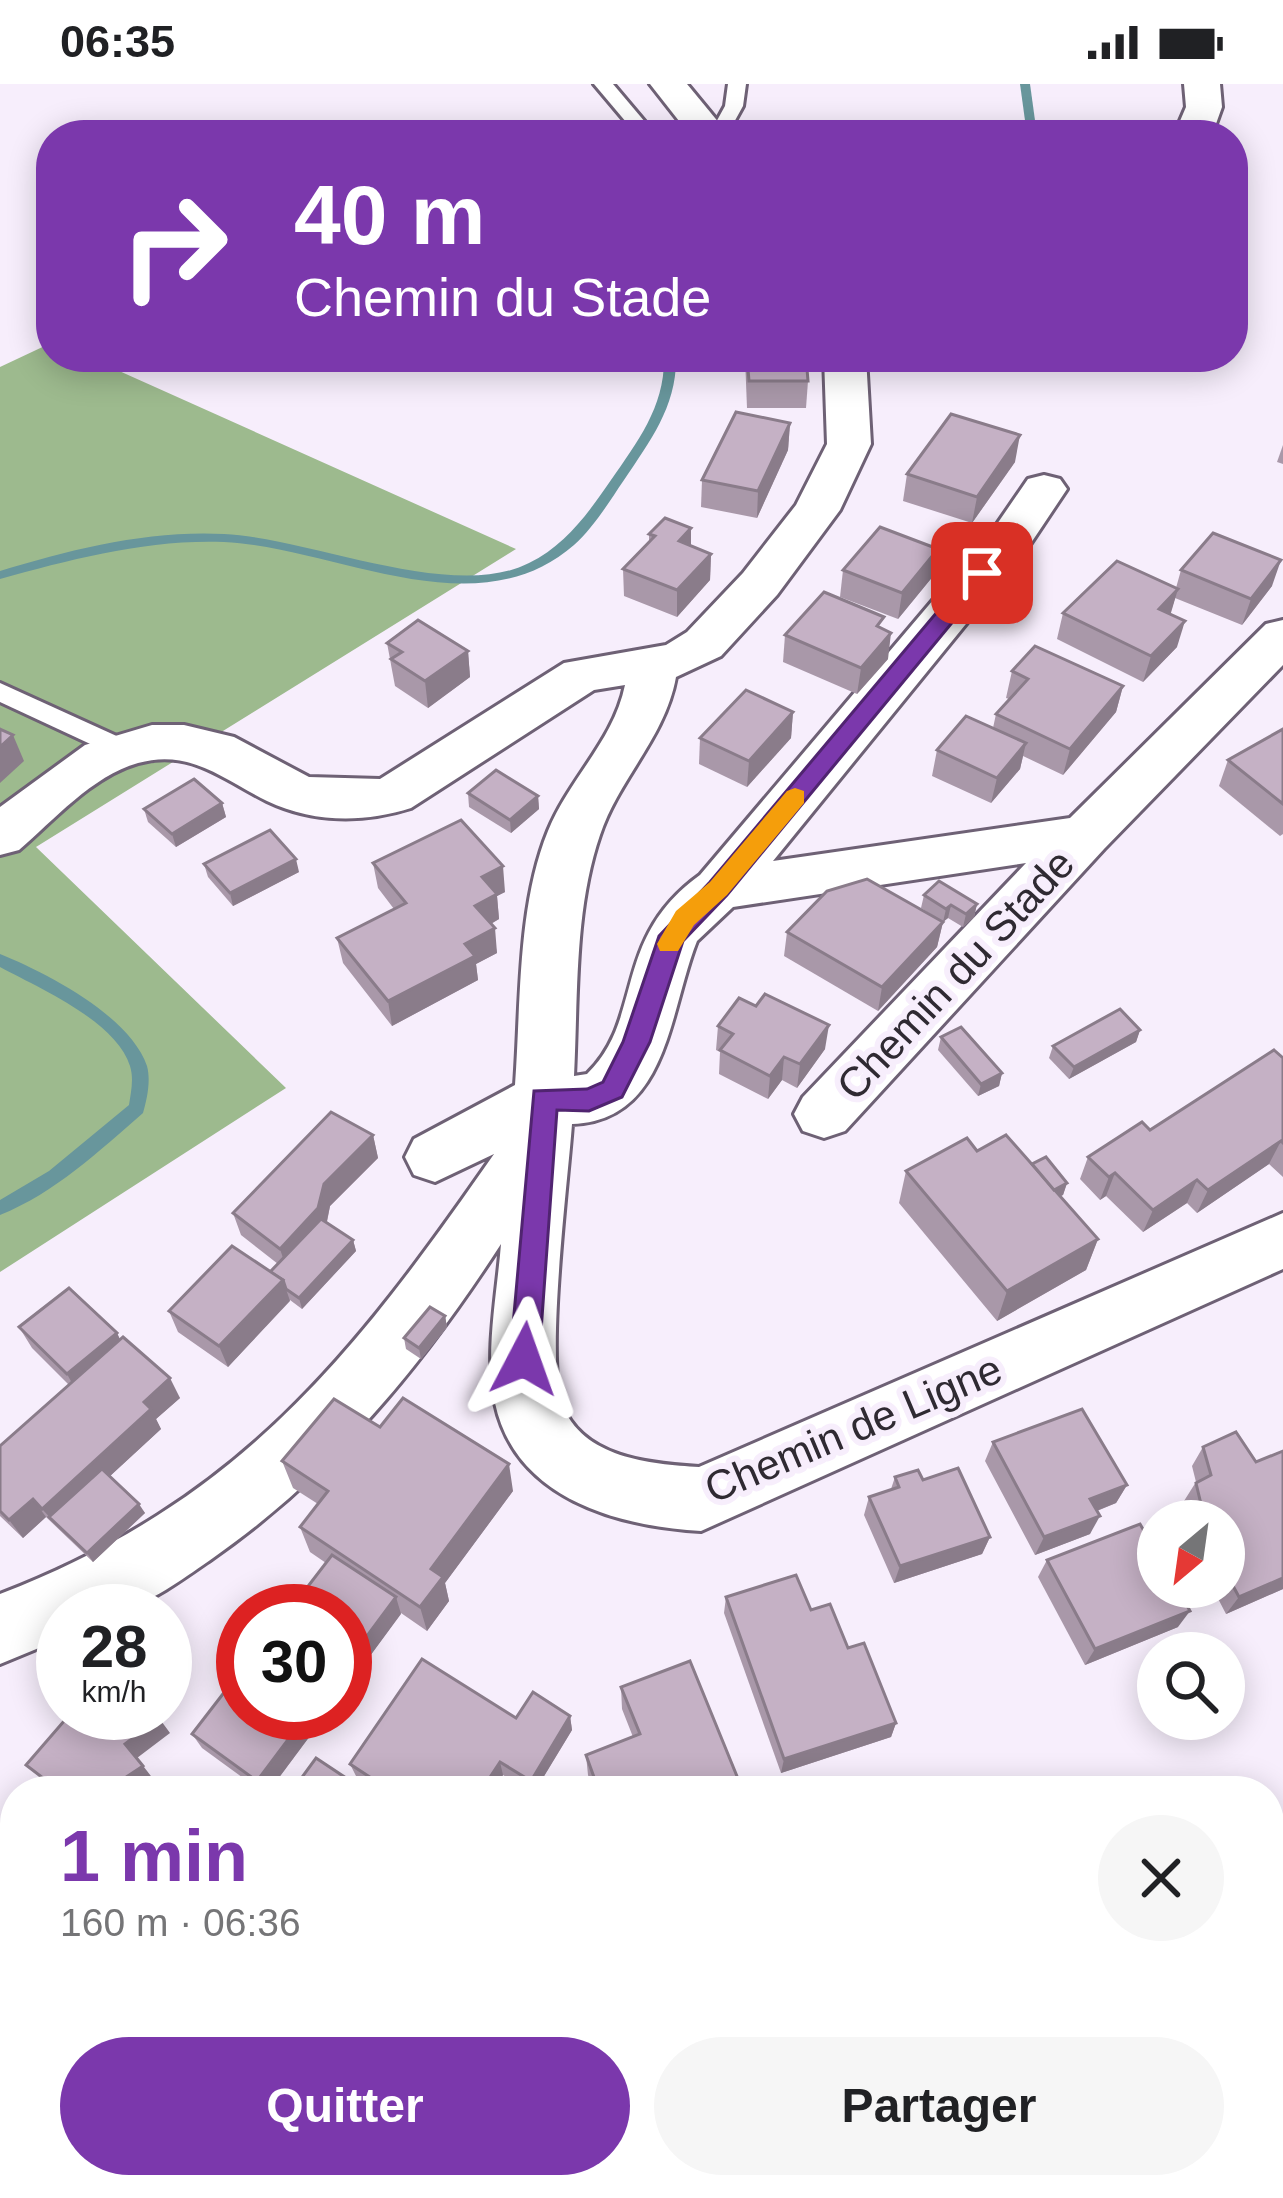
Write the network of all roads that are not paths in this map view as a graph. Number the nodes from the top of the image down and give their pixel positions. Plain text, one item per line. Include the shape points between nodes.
1 (603, 84) edge
2 (668, 84) edge
3 (737, 84) edge
4 (1202, 84) edge
5 (634, 120) edge
6 (700, 120) edge
7 (724, 120) edge
8 (1199, 120) edge
9 (846, 372) edge
10 (1043, 489) dead end
11 (1283, 636) edge
12 (643, 668) junction
13 (0, 692) edge
14 (123, 749) junction
15 (1084, 835) junction
16 (0, 836) edge
17 (718, 889) junction
18 (824, 1114) dead end
19 (541, 1118) junction
20 (435, 1157) dead end
21 (1283, 1240) edge
22 (0, 1630) edge

1 - 5 lane
2 - 6 street
3 - 7 lane
4 - 8 street
9 - 12 street via 850,444 818,510 704,644
10 - 17 street via 1011,538
11 - 15 street, Chemin du Stade
12 - 14 street via 581,675 420,782 360,802 287,790 213,748 170,741
12 - 19 street, Chemin de Ligne via 651,688 636,728 567,852
13 - 14 lane
14 - 16 street via 88,766
15 - 17 street, Chemin du Stade
15 - 18 street, Chemin du Stade
17 - 19 street via 672,936 612,1090
19 - 20 street
19 - 21 street, Chemin de Ligne via 524,1359 530,1413 554,1448 588,1475 642,1497 701,1499
19 - 22 street via 401,1336 283,1466 164,1554

